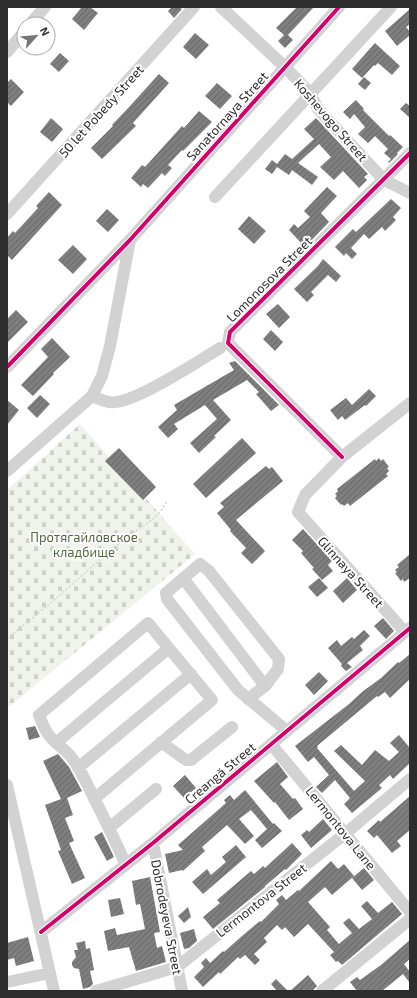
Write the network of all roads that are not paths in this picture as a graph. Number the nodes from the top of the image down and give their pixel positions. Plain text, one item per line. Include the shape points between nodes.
1 (45, 7) edge
2 (194, 7) edge
3 (221, 7) edge
4 (339, 7) edge
5 (391, 7) edge
6 (37, 16) edge
7 (16, 41) edge
8 (7, 52) edge
9 (284, 67) junction
10 (310, 93) junction
11 (410, 153) edge
12 (384, 180) junction
13 (410, 193) edge
14 (215, 197) dead end
15 (7, 214) edge
16 (130, 240) junction
17 (220, 348) dead end
18 (7, 367) edge
19 (92, 396) junction
20 (410, 403) edge
21 (342, 457) junction
22 (7, 471) edge
23 (183, 578) junction
24 (407, 630) edge
25 (169, 648) junction
26 (191, 674) junction
27 (265, 686) junction
28 (248, 699) junction
29 (232, 727) dead end
30 (287, 731) junction
31 (57, 742) junction
32 (161, 742) junction
33 (271, 744) junction
34 (78, 768) junction
35 (410, 779) edge
36 (7, 785) edge
37 (156, 789) dead end
38 (94, 799) junction
39 (109, 828) junction
40 (12, 832) edge
41 (346, 833) junction
42 (153, 843) junction
43 (126, 864) junction
44 (410, 912) edge
45 (410, 919) edge
46 (42, 932) junction
47 (177, 967) junction
48 (50, 973) junction
49 (7, 982) edge
50 (54, 991) edge
51 (96, 991) edge
52 (182, 991) edge
53 (322, 991) edge

1 - 6 street
2 - 15 street, 50 let Pobedy Street
3 - 9 street, Koshevogo Street
4 - 9 street, Sanatornaya Street
5 - 10 street
7 - 8 street
9 - 10 street, Koshevogo Street
9 - 16 street, Sanatornaya Street
10 - 12 street, Koshevogo Street via 318,109
10 - 14 street
11 - 12 street, Lomonosova Street
12 - 13 street, Koshevogo Street
12 - 21 street, Lomonosova Street via 230,332 228,343
16 - 18 street, Sanatornaya Street
16 - 19 street via 110,346 102,376
17 - 19 street via 133,398 110,403
19 - 22 street
20 - 21 street
21 - 24 street, Glinnaya Street via 305,495 298,512
23 - 27 street
23 - 27 street via 200,564 209,571 279,659 278,669
23 - 28 street via 166,593 168,600 238,690
24 - 30 street, Creangă Street
25 - 26 street
25 - 31 street
25 - 31 street via 148,623 39,715 45,729
26 - 32 street via 212,700
26 - 34 street
27 - 28 street
28 - 30 street
29 - 32 street via 191,760 186,760
30 - 33 street, Creangă Street
31 - 34 street via 71,756
32 - 38 street
33 - 41 street, Lermontova Lane
33 - 42 street, Creangă Street
34 - 38 street
35 - 41 street, Lermontova Street
36 - 40 street
37 - 39 street
38 - 39 street
39 - 43 street
40 - 46 street
41 - 44 street, Lermontova Lane
41 - 47 street, Lermontova Street
42 - 43 street, Creangă Street
42 - 47 street, Dobrodeyeva Street
43 - 46 street, Creangă Street
45 - 53 street
46 - 48 street
47 - 51 street, Lermontova Street
47 - 52 street, Dobrodeyeva Street
48 - 49 street
48 - 50 street

